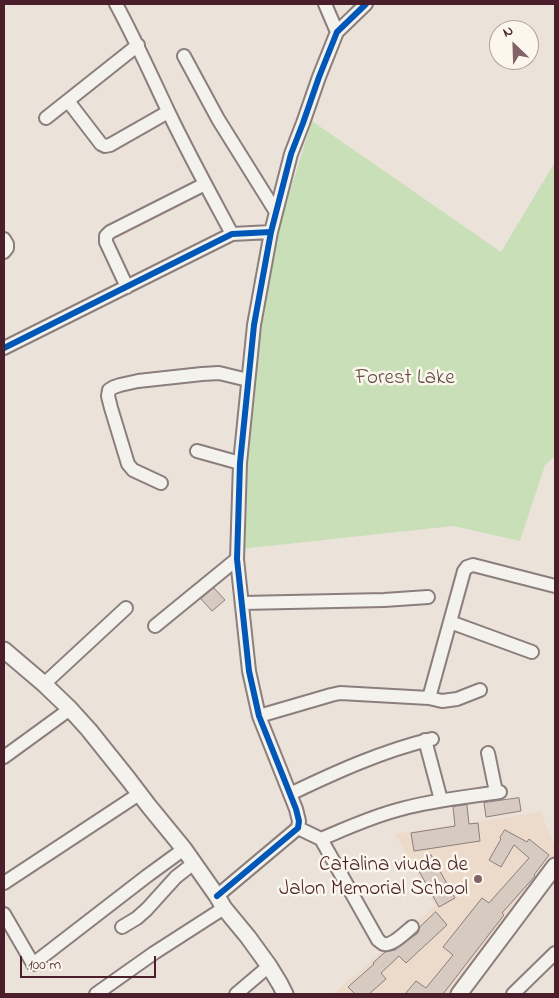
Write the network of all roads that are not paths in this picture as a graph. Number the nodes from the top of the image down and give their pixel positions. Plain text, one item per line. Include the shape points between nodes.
1 (116, 4) edge
2 (325, 4) edge
3 (366, 4) edge
4 (337, 32) junction
5 (138, 45) junction
6 (184, 56) dead end
7 (68, 101) junction
8 (168, 112) junction
9 (46, 118) dead end
10 (205, 184) junction
11 (276, 212) junction
12 (271, 232) junction
13 (232, 234) junction
14 (4, 239) edge
15 (4, 252) edge
16 (126, 287) junction
17 (4, 348) edge
18 (248, 380) junction
19 (197, 451) dead end
20 (240, 463) junction
21 (161, 483) dead end
22 (237, 559) junction
23 (555, 586) edge
24 (428, 597) dead end
25 (242, 603) junction
26 (126, 608) dead end
27 (450, 622) junction
28 (155, 626) dead end
29 (532, 652) dead end
30 (5, 653) edge
31 (44, 684) junction
32 (480, 690) dead end
33 (429, 698) junction
34 (70, 709) junction
35 (259, 716) junction
36 (488, 753) dead end
37 (4, 757) edge
38 (139, 794) junction
39 (290, 794) junction
40 (441, 800) junction
41 (298, 828) junction
42 (321, 839) junction
43 (184, 849) junction
44 (194, 863) junction
45 (555, 866) edge
46 (4, 882) edge
47 (221, 902) junction
48 (4, 914) edge
49 (122, 927) dead end
50 (412, 927) dead end
51 (555, 953) edge
52 (269, 966) junction
53 (96, 994) edge
54 (236, 994) edge
55 (285, 994) edge
56 (459, 994) edge
57 (513, 994) edge

1 - 5 street
2 - 4 street
3 - 4 street
4 - 11 street via 291,154
5 - 7 street
5 - 8 street
6 - 11 street via 218,120
7 - 8 street via 105,146
7 - 9 street
8 - 10 street
10 - 13 street
10 - 16 street via 106,236
11 - 12 street
12 - 13 street
12 - 18 street via 254,325
13 - 16 street
14 - 15 street via 7,248
16 - 17 street
18 - 20 street
18 - 21 street via 202,374 138,381 109,390 111,408 128,464 133,470
19 - 20 street
20 - 22 street
22 - 25 street
22 - 28 street
23 - 27 street via 472,565 464,571
24 - 25 street
25 - 35 street via 249,672
26 - 31 street
27 - 29 street
27 - 33 street
30 - 31 main road
31 - 34 main road
32 - 33 street via 456,699 442,701
33 - 35 street via 340,694
34 - 37 street
34 - 38 main road
35 - 39 street
36 - 40 street via 498,792
38 - 43 main road
38 - 46 street
39 - 40 street via 372,757 428,739
39 - 41 street via 299,821
40 - 42 street via 365,820
41 - 42 street
41 - 47 street
42 - 50 street via 382,944 395,941
43 - 44 main road
43 - 48 street via 33,964
44 - 47 main road
44 - 49 street via 176,877 147,910
45 - 56 main road
47 - 52 main road
47 - 53 street
51 - 57 street
52 - 54 street
52 - 55 main road

